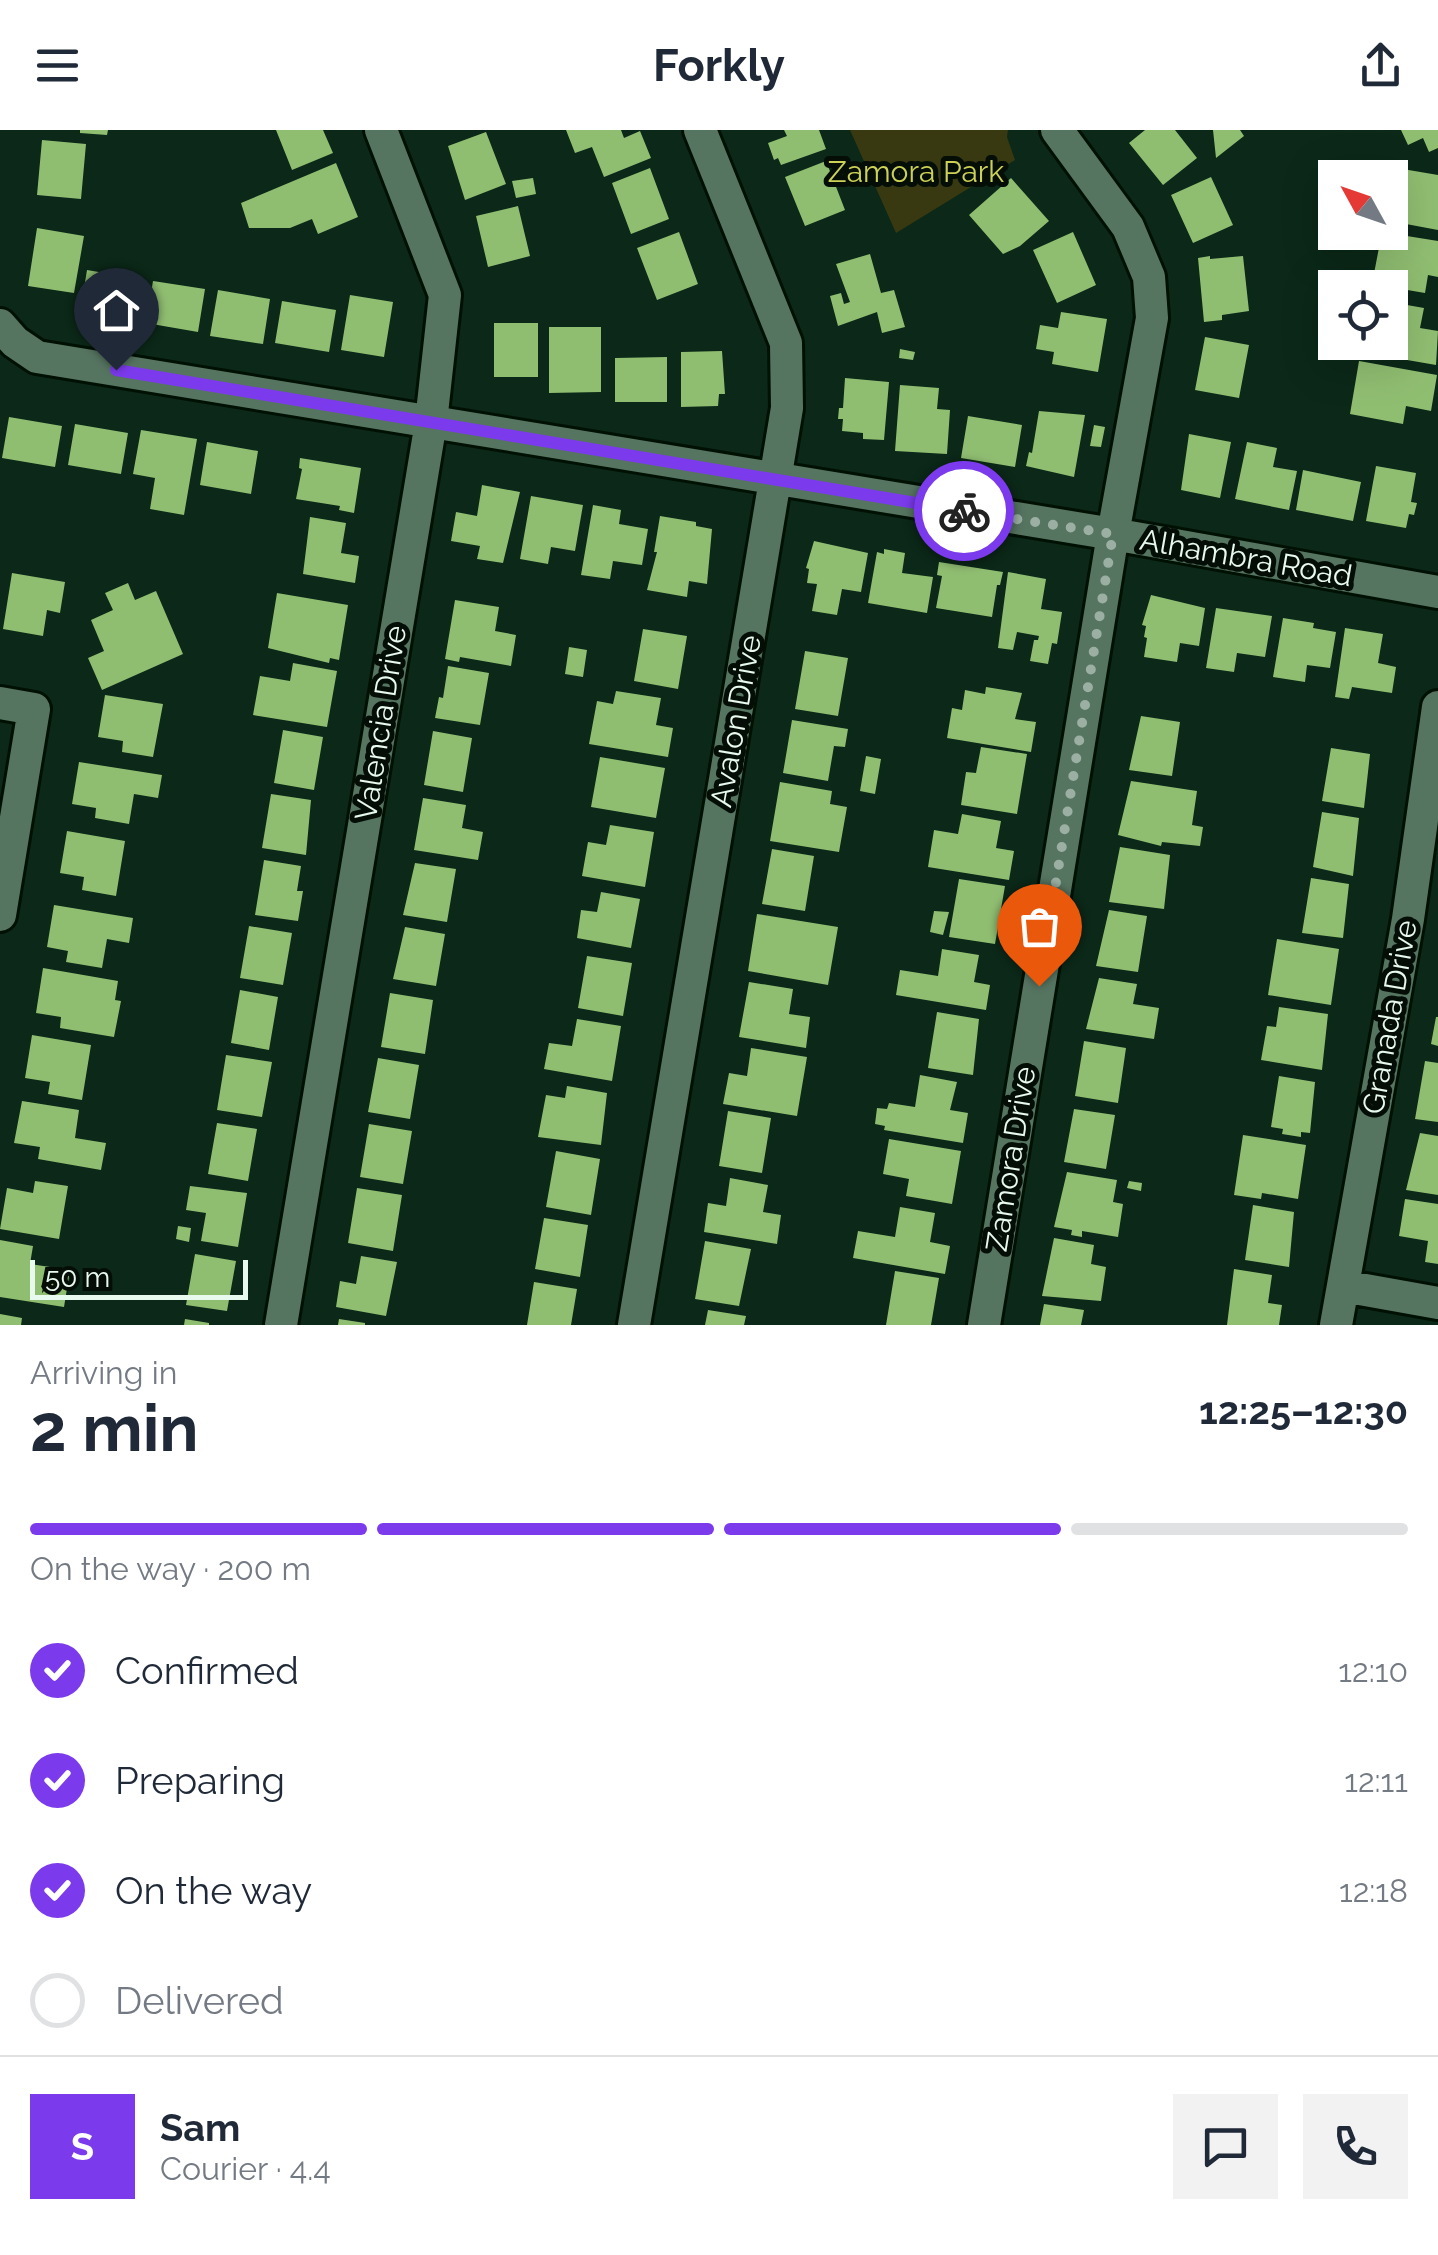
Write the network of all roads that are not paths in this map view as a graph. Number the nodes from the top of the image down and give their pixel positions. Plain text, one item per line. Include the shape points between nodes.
1 (381, 130) edge
2 (700, 130) edge
3 (1057, 130) edge
4 (0, 325) edge
5 (431, 422) junction
6 (776, 481) junction
7 (1113, 534) junction
8 (1438, 592) edge
9 (0, 703) edge
10 (1438, 707) edge
11 (0, 915) edge
12 (1343, 1286) junction
13 (1438, 1303) edge
14 (281, 1325) edge
15 (634, 1325) edge
16 (984, 1325) edge
17 (1336, 1325) edge

1 - 5 street, Valencia Drive via 445,295
2 - 6 street, Avalon Drive via 786,343 787,408
3 - 7 street, Zamora Drive via 1128,227 1149,277 1152,318
4 - 5 street, Alhambra Road via 37,357
5 - 6 street, Alhambra Road
5 - 14 street, Valencia Drive
6 - 7 street, Alhambra Road
6 - 15 street, Avalon Drive
7 - 8 street, Alhambra Road
7 - 16 street, Zamora Drive
9 - 11 street via 34,709
10 - 12 street, Granada Drive
12 - 13 street
12 - 17 street, Granada Drive

